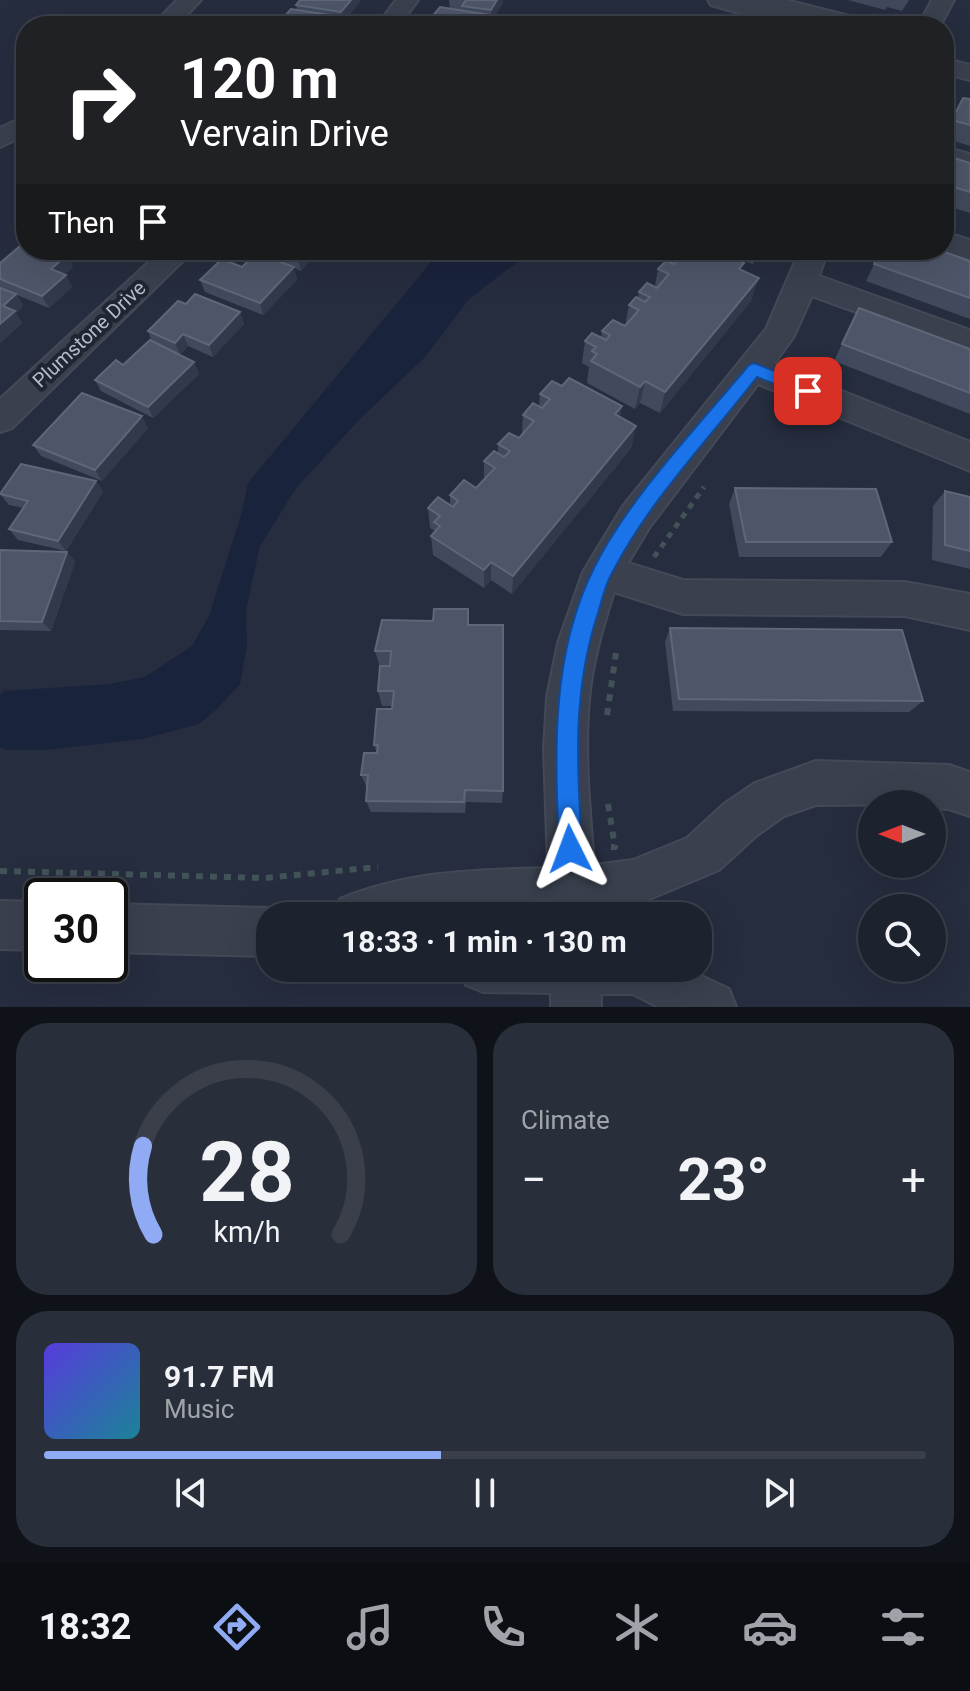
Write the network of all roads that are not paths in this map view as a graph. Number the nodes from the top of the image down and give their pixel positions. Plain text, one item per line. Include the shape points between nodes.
1 (190, 0) edge
2 (719, 0) edge
3 (760, 0) edge
4 (173, 16) edge
5 (775, 16) edge
6 (822, 16) edge
7 (169, 260) edge
8 (809, 265) edge
9 (970, 342) edge
10 (754, 369) junction
11 (0, 419) edge
12 (970, 457) edge
13 (619, 578) junction
14 (970, 612) edge
15 (970, 794) edge
16 (572, 885) edge
17 (407, 902) edge
18 (0, 925) edge
19 (24, 926) edge
20 (128, 928) edge
21 (256, 932) edge
22 (660, 982) edge
23 (711, 1007) edge

1 - 4 street
2 - 5 street
3 - 6 street
7 - 11 street, Plumstone Drive
8 - 9 street
8 - 10 street via 778,336
10 - 12 street
10 - 13 street via 636,517
13 - 14 street via 683,597 905,599
13 - 16 street via 578,643 568,697 565,749
15 - 16 street via 949,787 816,783 771,799 703,854 633,883
16 - 17 street
18 - 19 street
20 - 21 street
22 - 23 street

